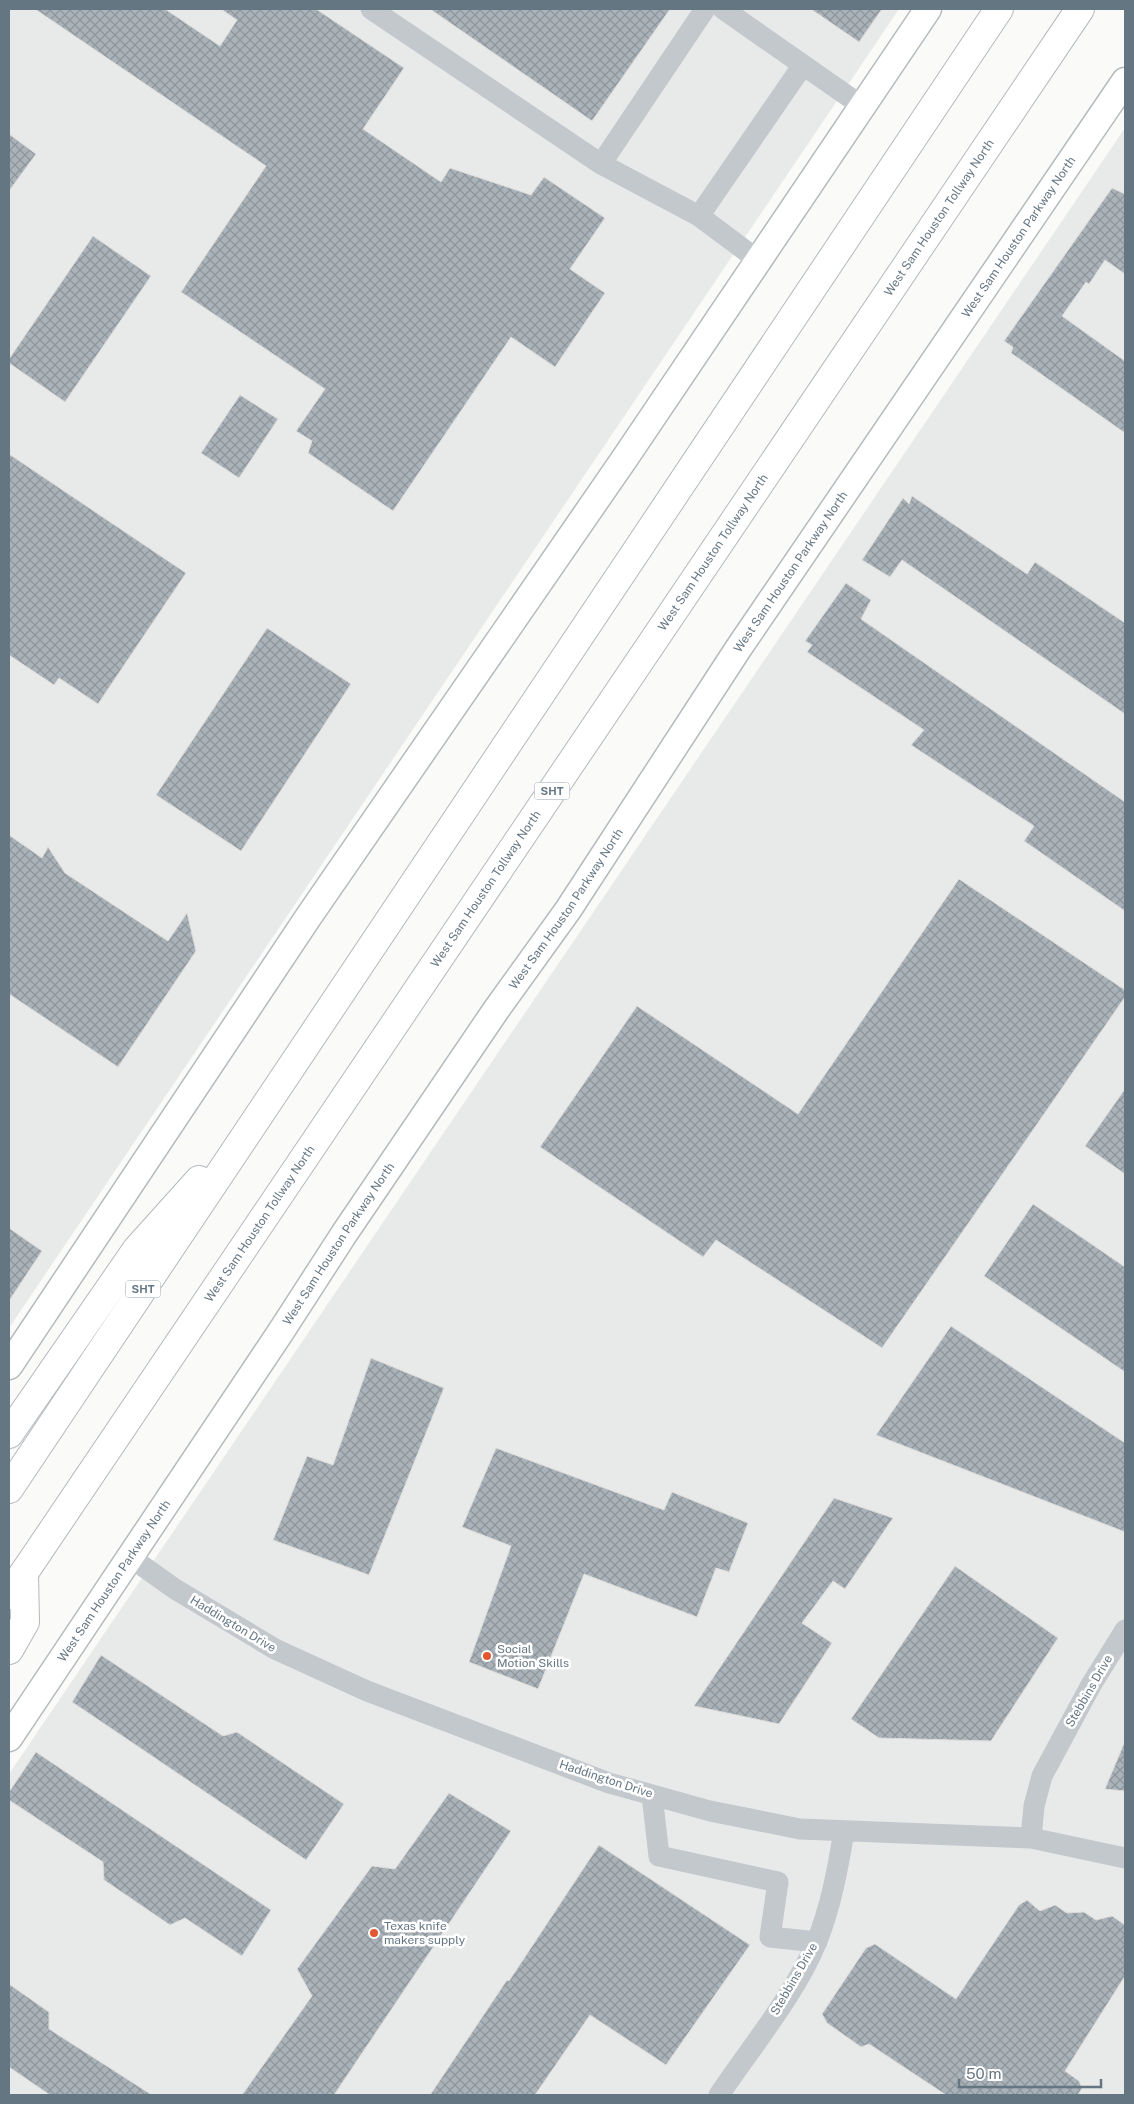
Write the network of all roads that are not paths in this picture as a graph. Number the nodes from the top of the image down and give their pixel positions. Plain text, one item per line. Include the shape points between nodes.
1 (371, 9) edge
2 (705, 9) edge
3 (722, 9) edge
4 (928, 9) edge
5 (999, 9) edge
6 (1080, 9) edge
7 (803, 65) junction
8 (1125, 81) edge
9 (862, 106) junction
10 (601, 164) junction
11 (699, 216) junction
12 (758, 260) junction
13 (265, 1106) junction
14 (9, 1366) edge
15 (9, 1434) edge
16 (9, 1489) edge
17 (130, 1558) junction
18 (16, 1584) edge
19 (1125, 1630) edge
20 (9, 1650) edge
21 (9, 1738) edge
22 (652, 1795) junction
23 (844, 1831) junction
24 (1031, 1838) junction
25 (1125, 1858) edge
26 (817, 1942) junction
27 (719, 2095) edge

1 - 10 street
2 - 10 street
3 - 7 street
4 - 9 main road
5 - 13 highway, SHT
6 - 18 highway, West Sam Houston Tollway North / SHT
7 - 9 street
7 - 11 street
8 - 17 main road, West Sam Houston Parkway North via 738,649 568,910 350,1225
9 - 12 main road
10 - 11 street
11 - 12 street
12 - 14 main road via 309,916
13 - 15 highway via 137,1249
13 - 16 highway, SHT
17 - 21 main road, West Sam Houston Parkway North
17 - 22 street, Haddington Drive via 275,1649 350,1684 609,1783
18 - 20 highway via 25,1622
19 - 24 street, Stebbins Drive via 1042,1776 1034,1806
22 - 23 street, Haddington Drive via 710,1811 800,1829
22 - 26 street via 659,1856 778,1882 770,1936
23 - 24 street, Haddington Drive
23 - 26 street, Stebbins Drive via 835,1884
24 - 25 street, Haddington Drive
26 - 27 street, Stebbins Drive via 789,1992

